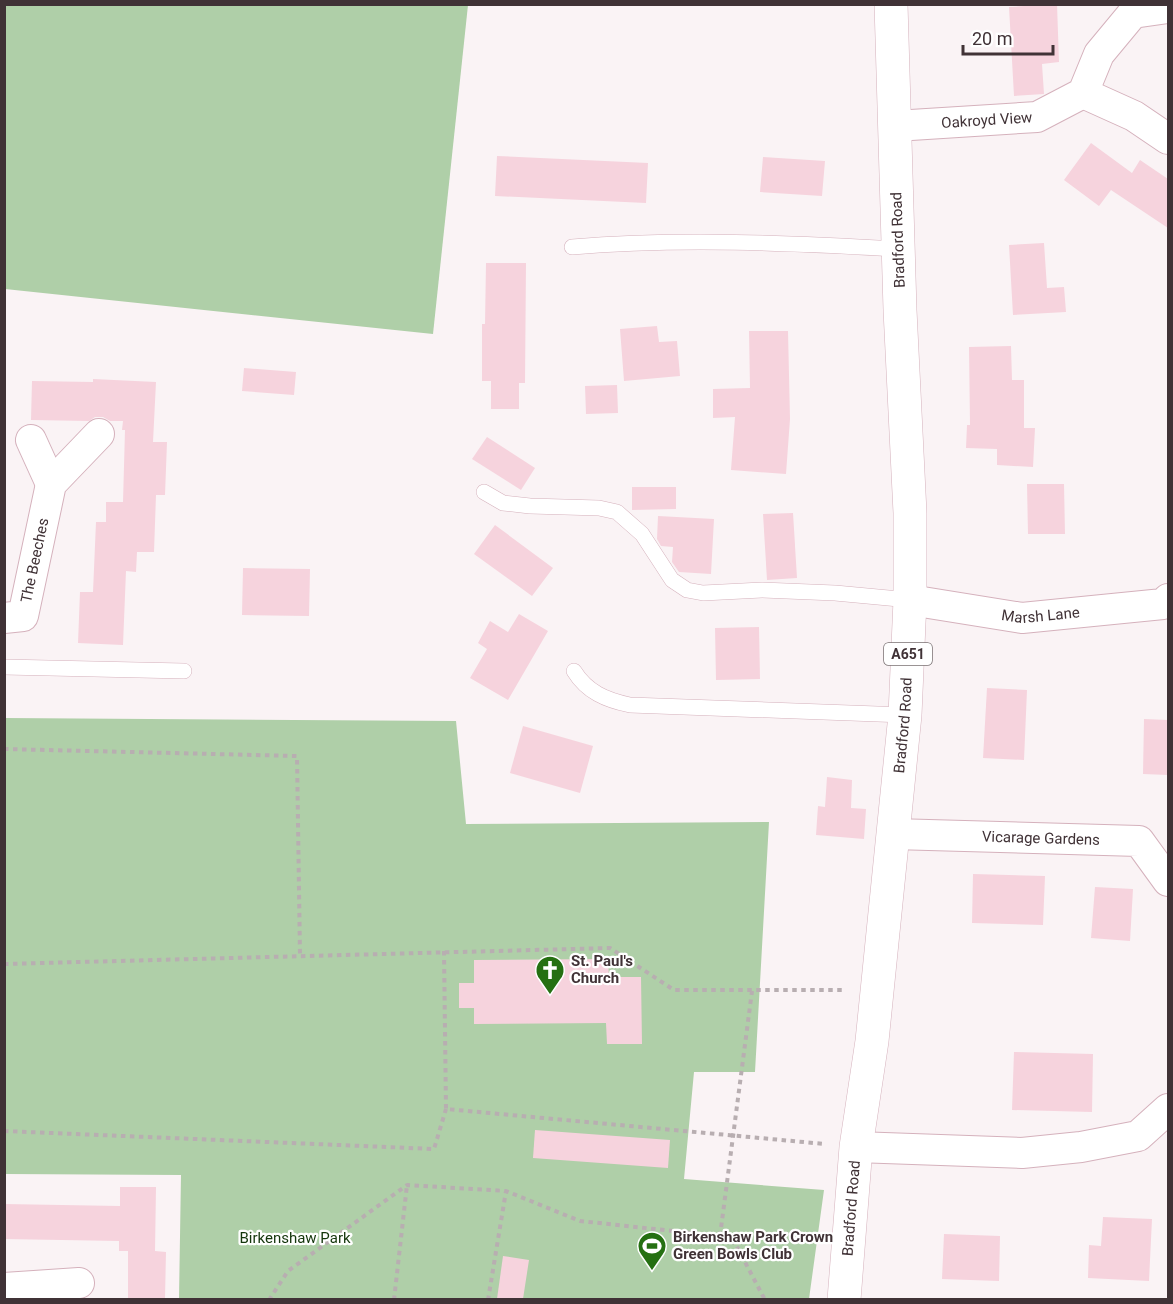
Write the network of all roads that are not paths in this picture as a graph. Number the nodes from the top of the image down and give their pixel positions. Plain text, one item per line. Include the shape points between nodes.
1 (891, 4) edge
2 (1168, 8) edge
3 (1083, 93) junction
4 (895, 126) junction
5 (1168, 139) edge
6 (572, 247) dead end
7 (898, 249) junction
8 (99, 434) dead end
9 (31, 440) dead end
10 (51, 484) junction
11 (484, 492) dead end
12 (1168, 599) edge
13 (910, 600) junction
14 (4, 618) edge
15 (4, 667) edge
16 (184, 671) dead end
17 (574, 672) dead end
18 (905, 715) junction
19 (893, 834) junction
20 (1168, 881) edge
21 (1168, 1109) edge
22 (856, 1147) junction
23 (79, 1283) dead end
24 (4, 1287) edge
25 (844, 1299) edge

1 - 4 main road, Bradford Road / A651
2 - 3 street via 1133,13 1099,54
3 - 4 street, Oakroyd View via 1037,117
3 - 5 street via 1134,116
4 - 7 main road, Bradford Road / A651
6 - 7 lane via 628,242
7 - 13 main road, Bradford Road / A651
8 - 10 street
9 - 10 street
10 - 14 street, The Beeches via 23,616
11 - 13 lane via 503,503 617,512 642,534 672,580 687,590 835,593
12 - 13 street, Marsh Lane via 1164,604 1022,618
13 - 18 main road, Bradford Road / A651
15 - 16 lane
17 - 18 lane via 582,684 601,697 630,705
18 - 19 main road, Bradford Road / A651
19 - 20 street, Vicarage Gardens via 1139,841
19 - 22 main road, Bradford Road / A651
21 - 22 street via 1138,1136 1082,1147 1022,1153
22 - 25 main road, Bradford Road / A651
23 - 24 street

